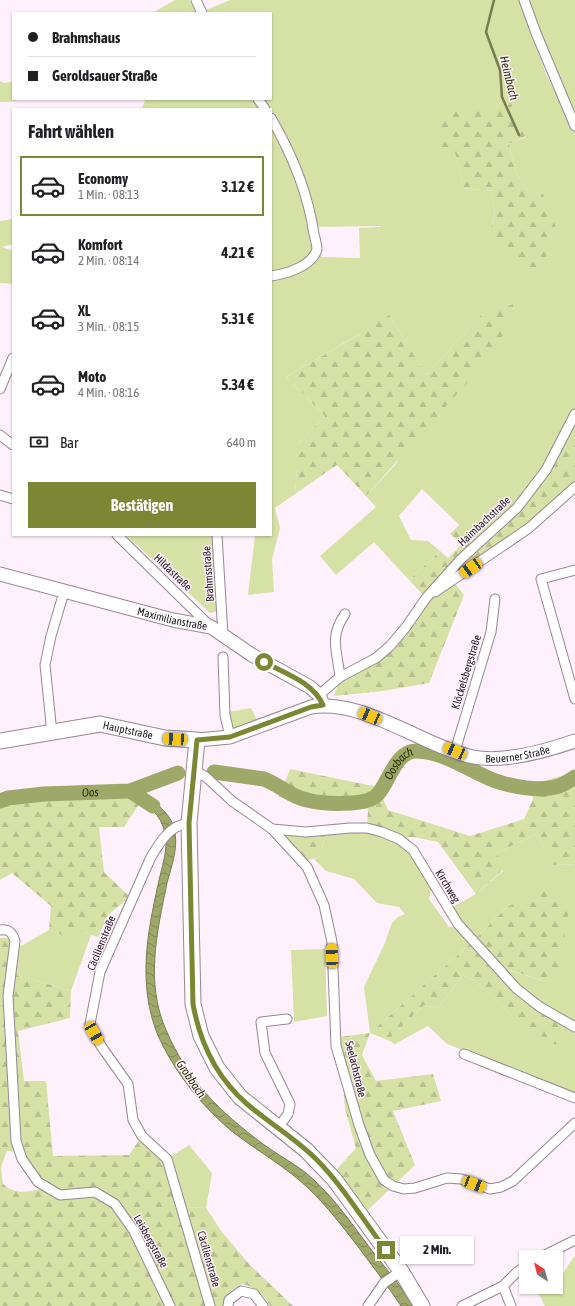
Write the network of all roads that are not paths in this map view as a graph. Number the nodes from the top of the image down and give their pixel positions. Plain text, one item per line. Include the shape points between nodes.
1 (196, 0) edge
2 (524, 0) edge
3 (202, 12) edge
4 (272, 120) edge
5 (575, 126) edge
6 (272, 276) edge
7 (12, 360) edge
8 (0, 389) edge
9 (575, 414) edge
10 (0, 435) edge
11 (12, 443) edge
12 (575, 487) edge
13 (0, 495) edge
14 (12, 499) edge
15 (118, 536) edge
16 (217, 536) edge
17 (575, 570) edge
18 (0, 574) edge
19 (64, 592) junction
20 (426, 598) junction
21 (496, 599) dead end
22 (345, 614) dead end
23 (211, 627) junction
24 (223, 636) junction
25 (222, 657) dead end
26 (340, 677) junction
27 (575, 699) edge
28 (321, 700) junction
29 (52, 733) junction
30 (230, 737) junction
31 (197, 740) junction
32 (0, 741) edge
33 (575, 741) edge
34 (455, 751) junction
35 (194, 770) junction
36 (189, 823) junction
37 (272, 829) junction
38 (0, 930) edge
39 (287, 1018) dead end
40 (575, 1027) edge
41 (464, 1054) dead end
42 (575, 1098) edge
43 (575, 1123) edge
44 (278, 1128) junction
45 (575, 1240) edge
46 (555, 1250) edge
47 (519, 1271) edge
48 (397, 1274) junction
49 (503, 1286) junction
50 (170, 1306) edge
51 (210, 1306) edge
52 (228, 1306) edge
53 (263, 1306) edge
54 (368, 1306) edge
55 (422, 1306) edge
56 (462, 1306) edge
57 (511, 1306) edge

1 - 3 street
2 - 5 street
4 - 6 street via 297,171 309,208 317,249 303,266
7 - 8 street
9 - 20 street, Haimbachstraße via 546,470 517,508 461,559
10 - 11 street
12 - 20 street, Haimbachstraße via 529,528
13 - 14 street
15 - 23 street, Hildastraße
16 - 24 street, Brahmsstraße
17 - 27 street via 541,579
18 - 19 main road, Maximilianstraße
19 - 23 main road, Maximilianstraße
19 - 29 street via 50,636 45,665
20 - 26 street, Haimbachstraße via 390,646 376,658
21 - 34 street, Klöckelsbergstraße via 491,632
22 - 26 street via 334,635
23 - 24 main road, Maximilianstraße
24 - 28 main road, Maximilianstraße via 310,687
25 - 30 street via 225,715
26 - 28 street, Haimbachstraße
28 - 30 main road, Hauptstraße via 311,707
28 - 34 main road, Beuerner Straße via 358,711
29 - 31 main road, Hauptstraße via 100,724 164,738
29 - 32 main road, Hauptstraße
30 - 31 main road, Hauptstraße
31 - 35 main road
33 - 34 main road, Beuerner Straße via 550,749 489,759
35 - 36 main road
35 - 37 street, Seelachstraße
36 - 44 main road via 193,1004 198,1026 205,1047 224,1079 248,1105
36 - 51 street, Cäcilienstraße via 175,827 165,836 151,857 100,972 90,1024 128,1084 132,1120 142,1136 167,1159
37 - 40 street, Kirchweg via 306,832 367,828 399,839 413,850 448,910 517,989 540,1007
37 - 43 street, Seelachstraße via 307,866 324,905 332,942 336,1046 362,1133 370,1155 384,1180 404,1189 453,1178 484,1188 502,1187 513,1181
38 - 50 street, Leisbergstraße via 8,930 13,934 15,941 8,996 16,1141 22,1159 38,1182 60,1195 95,1192 115,1204 134,1231
39 - 44 street via 260,1022 265,1053 290,1104 288,1114
41 - 42 street
44 - 48 main road via 306,1150 334,1179
45 - 46 street
47 - 49 street
48 - 54 street via 384,1283
48 - 55 main road
49 - 56 street
49 - 57 street
52 - 53 street via 229,1300 241,1291 254,1294

